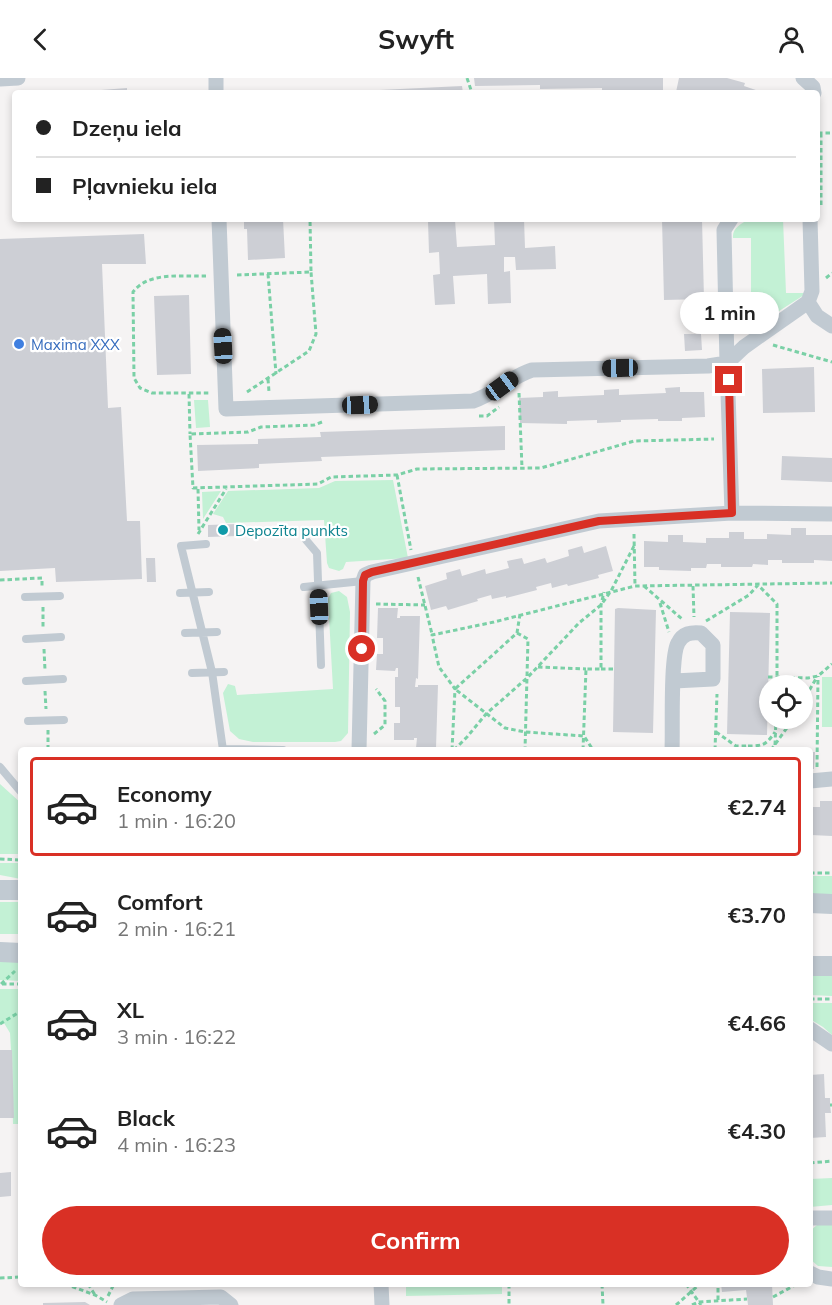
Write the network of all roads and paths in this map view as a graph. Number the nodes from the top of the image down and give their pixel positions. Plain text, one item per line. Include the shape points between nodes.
1 (18, 78) edge
2 (803, 78) edge
3 (0, 79) edge
4 (814, 90) edge
5 (219, 222) edge
6 (310, 222) edge
7 (729, 222) edge
8 (816, 222) edge
9 (268, 273) junction
10 (220, 276) junction
11 (808, 302) junction
12 (832, 326) edge
13 (765, 343) dead end
14 (832, 362) edge
15 (727, 363) junction
16 (276, 374) dead end
17 (189, 393) dead end
18 (519, 393) dead end
19 (190, 434) dead end
20 (731, 439) junction
21 (522, 468) junction
22 (397, 475) junction
23 (193, 488) dead end
24 (198, 488) junction
25 (226, 488) junction
26 (732, 513) junction
27 (832, 514) edge
28 (634, 530) dead end
29 (199, 532) junction
30 (306, 540) dead end
31 (206, 544) dead end
32 (195, 545) junction
33 (634, 546) junction
34 (414, 564) junction
35 (363, 581) junction
36 (832, 583) edge
37 (758, 585) junction
38 (318, 586) junction
39 (635, 586) junction
40 (644, 586) junction
41 (693, 586) junction
42 (304, 587) dead end
43 (612, 591) junction
44 (209, 592) dead end
45 (604, 592) junction
46 (180, 593) dead end
47 (193, 593) junction
48 (60, 596) dead end
49 (25, 597) dead end
50 (660, 601) junction
51 (369, 603) dead end
52 (601, 604) junction
53 (425, 605) junction
54 (520, 614) junction
55 (694, 630) junction
56 (202, 632) junction
57 (217, 632) dead end
58 (185, 633) dead end
59 (517, 633) junction
60 (432, 635) junction
61 (61, 638) dead end
62 (26, 639) dead end
63 (671, 639) dead end
64 (832, 664) edge
65 (321, 665) dead end
66 (538, 667) junction
67 (586, 669) junction
68 (602, 669) junction
69 (614, 669) dead end
70 (212, 672) junction
71 (225, 672) dead end
72 (192, 673) dead end
73 (777, 675) edge
74 (818, 676) junction
75 (813, 677) edge
76 (527, 678) junction
77 (63, 679) dead end
78 (713, 679) junction
79 (26, 681) dead end
80 (674, 681) junction
81 (813, 685) edge
82 (375, 688) dead end
83 (455, 689) junction
84 (486, 714) junction
85 (64, 720) dead end
86 (28, 721) dead end
87 (775, 729) edge
88 (786, 729) edge
89 (525, 732) junction
90 (716, 732) junction
91 (775, 732) junction
92 (584, 736) junction
93 (364, 744) edge
94 (775, 745) joint
95 (223, 747) edge
96 (453, 747) edge
97 (456, 747) edge
98 (525, 747) edge
99 (583, 747) edge
100 (591, 747) edge
101 (672, 747) edge
102 (715, 747) edge
103 (742, 747) edge
104 (755, 747) edge
105 (0, 767) edge
106 (820, 780) edge
107 (18, 788) edge
108 (0, 859) edge
109 (18, 860) edge
110 (813, 873) edge
111 (832, 873) edge
112 (0, 890) edge
113 (18, 891) edge
114 (813, 903) edge
115 (832, 904) edge
116 (0, 952) edge
117 (18, 953) edge
118 (813, 966) edge
119 (832, 966) edge
120 (18, 968) edge
121 (1, 984) edge
122 (18, 984) edge
123 (813, 999) edge
124 (832, 999) edge
125 (18, 1013) edge
126 (0, 1024) edge
127 (813, 1031) edge
128 (832, 1044) edge
129 (832, 1161) edge
130 (813, 1163) edge
131 (813, 1218) edge
132 (832, 1218) edge
133 (813, 1274) edge
134 (18, 1277) edge
135 (0, 1278) edge
136 (832, 1279) edge
137 (73, 1287) edge
138 (90, 1287) edge
139 (381, 1287) edge
140 (508, 1287) edge
141 (602, 1287) edge
142 (688, 1287) edge
143 (697, 1287) edge
144 (718, 1287) edge
145 (792, 1287) edge
146 (691, 1292) junction
147 (95, 1295) junction
148 (772, 1297) dead end
149 (747, 1299) dead end
150 (732, 1300) junction
151 (718, 1301) junction
152 (105, 1302) dead end
153 (700, 1304) edge
154 (122, 1305) edge
155 (231, 1305) edge
156 (382, 1305) edge
157 (509, 1305) edge
158 (603, 1305) edge
159 (676, 1305) edge
160 (692, 1305) edge
161 (733, 1305) edge

1 - 3 street
2 - 4 street
5 - 10 street
6 - 9 path via 311,272
7 - 15 street via 724,230
8 - 11 street
9 - 10 path
9 - 16 path
10 - 15 street via 226,409 473,402 532,370
11 - 12 street via 817,316
11 - 15 street
13 - 14 path
15 - 20 street
17 - 19 path
18 - 21 path
20 - 21 path via 634,441 541,468
20 - 26 street
21 - 22 path via 417,470
22 - 25 path
22 - 34 path
23 - 24 path
24 - 25 path
24 - 29 path
25 - 29 path
26 - 27 street
26 - 34 street via 599,521
28 - 33 path
29 - 32 path
30 - 38 lane via 317,553
31 - 32 lane
32 - 47 lane via 181,546
33 - 39 path
33 - 43 path
34 - 35 street via 372,572
34 - 53 path
35 - 38 lane
35 - 93 street
36 - 37 path
37 - 41 path
37 - 55 path via 749,595
37 - 73 path via 777,604
38 - 42 lane
38 - 65 lane
39 - 40 path
39 - 43 path
40 - 41 path
40 - 50 path
41 - 55 path
43 - 45 path
43 - 52 path
44 - 47 lane
45 - 52 path
45 - 54 path
46 - 47 lane
47 - 56 lane
48 - 49 lane
50 - 55 path
50 - 63 path
51 - 53 path
52 - 66 path
52 - 68 path
53 - 60 path
54 - 59 path
54 - 60 path
55 - 78 street via 713,645
55 - 80 street via 685,634 675,648
56 - 57 lane
56 - 58 lane
56 - 70 lane
59 - 76 path via 528,639
59 - 83 path
60 - 83 path via 439,667
61 - 62 lane
64 - 74 path
66 - 67 path
66 - 76 path
67 - 68 path
67 - 92 path
68 - 69 path
70 - 71 lane
70 - 72 lane
70 - 95 lane
74 - 75 path
74 - 81 path
74 - 106 path
76 - 84 path
76 - 89 path
77 - 79 lane
78 - 80 street
78 - 90 path via 717,685
80 - 101 street
82 - 93 path via 385,701 385,725
83 - 84 path
83 - 96 path
84 - 89 path via 505,728
84 - 97 path
85 - 86 lane
87 - 91 path
88 - 94 path
89 - 92 path
89 - 98 path
90 - 102 path
90 - 103 path
91 - 94 path
91 - 104 path via 769,741
92 - 99 path
92 - 100 path
105 - 107 lane
108 - 109 path
110 - 111 path
112 - 113 street
114 - 115 street
116 - 117 street
118 - 119 street
120 - 121 path
121 - 122 path
123 - 124 path
125 - 126 path
127 - 128 street
129 - 130 path
131 - 132 street
133 - 136 street
134 - 135 path
137 - 147 path
138 - 147 path
139 - 156 street
140 - 157 path
141 - 158 path
142 - 146 path
143 - 146 path
144 - 151 path
145 - 148 path
146 - 153 path
146 - 159 path
147 - 152 path
149 - 150 path
150 - 151 path
150 - 161 path
151 - 153 path
153 - 160 path
154 - 155 street via 133,1299 221,1297

